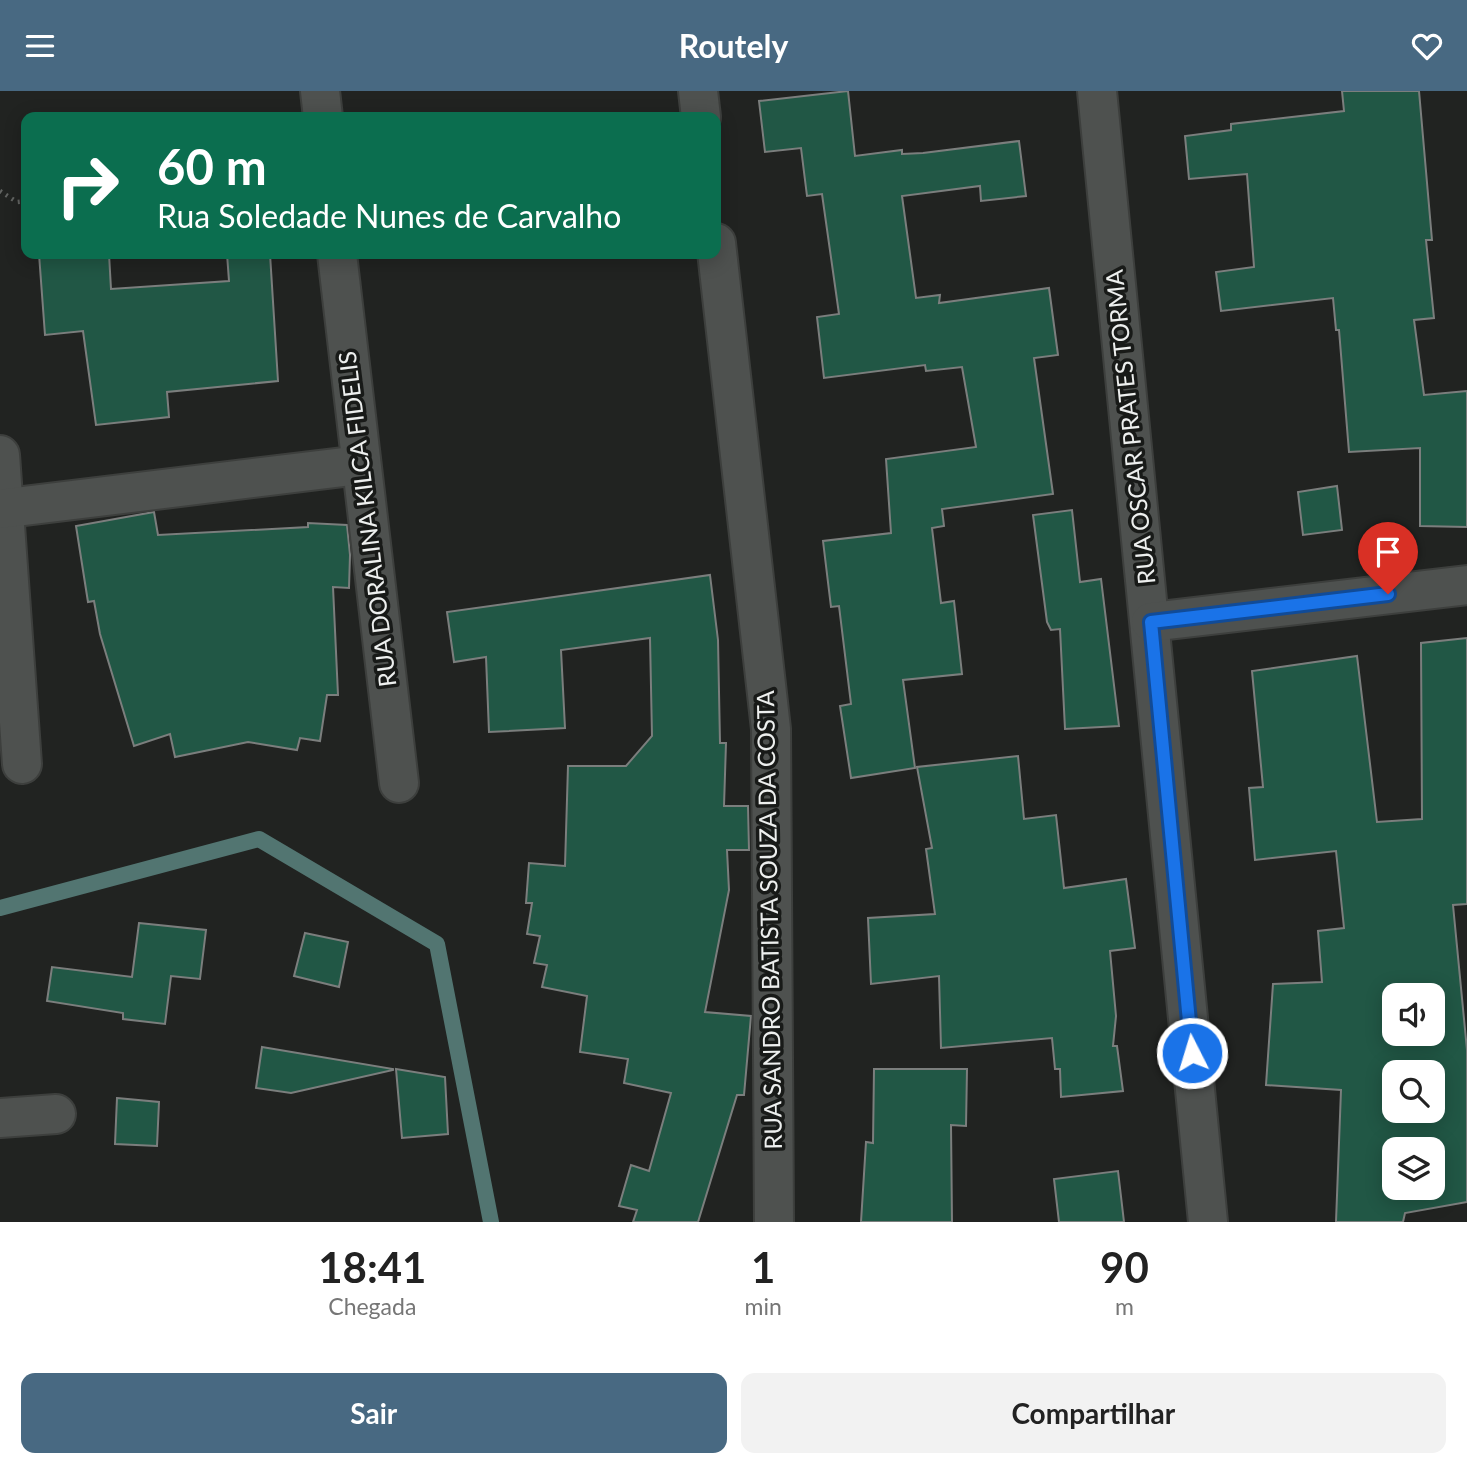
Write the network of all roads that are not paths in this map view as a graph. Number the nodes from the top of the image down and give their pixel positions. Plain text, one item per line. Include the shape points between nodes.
1 (320, 91) edge
2 (698, 91) edge
3 (1097, 91) edge
4 (322, 112) edge
5 (700, 112) edge
6 (338, 259) edge
7 (718, 259) edge
8 (0, 455) edge
9 (360, 465) junction
10 (3, 509) edge
11 (1467, 585) edge
12 (1151, 622) junction
13 (22, 764) dead end
14 (400, 783) dead end
15 (56, 1114) dead end
16 (0, 1118) edge
17 (775, 1222) edge
18 (1208, 1222) edge

1 - 4 street
2 - 5 street
3 - 12 street, RUA OSCAR PRATES TORMA
6 - 9 street, RUA DORALINA KILCA FIDELIS
7 - 17 street, RUA SANDRO BATISTA SOUZA DA COSTA via 771,729
8 - 10 street
9 - 10 street
9 - 14 street, RUA DORALINA KILCA FIDELIS
10 - 13 street
11 - 12 street
12 - 18 street, RUA OSCAR PRATES TORMA
15 - 16 street

